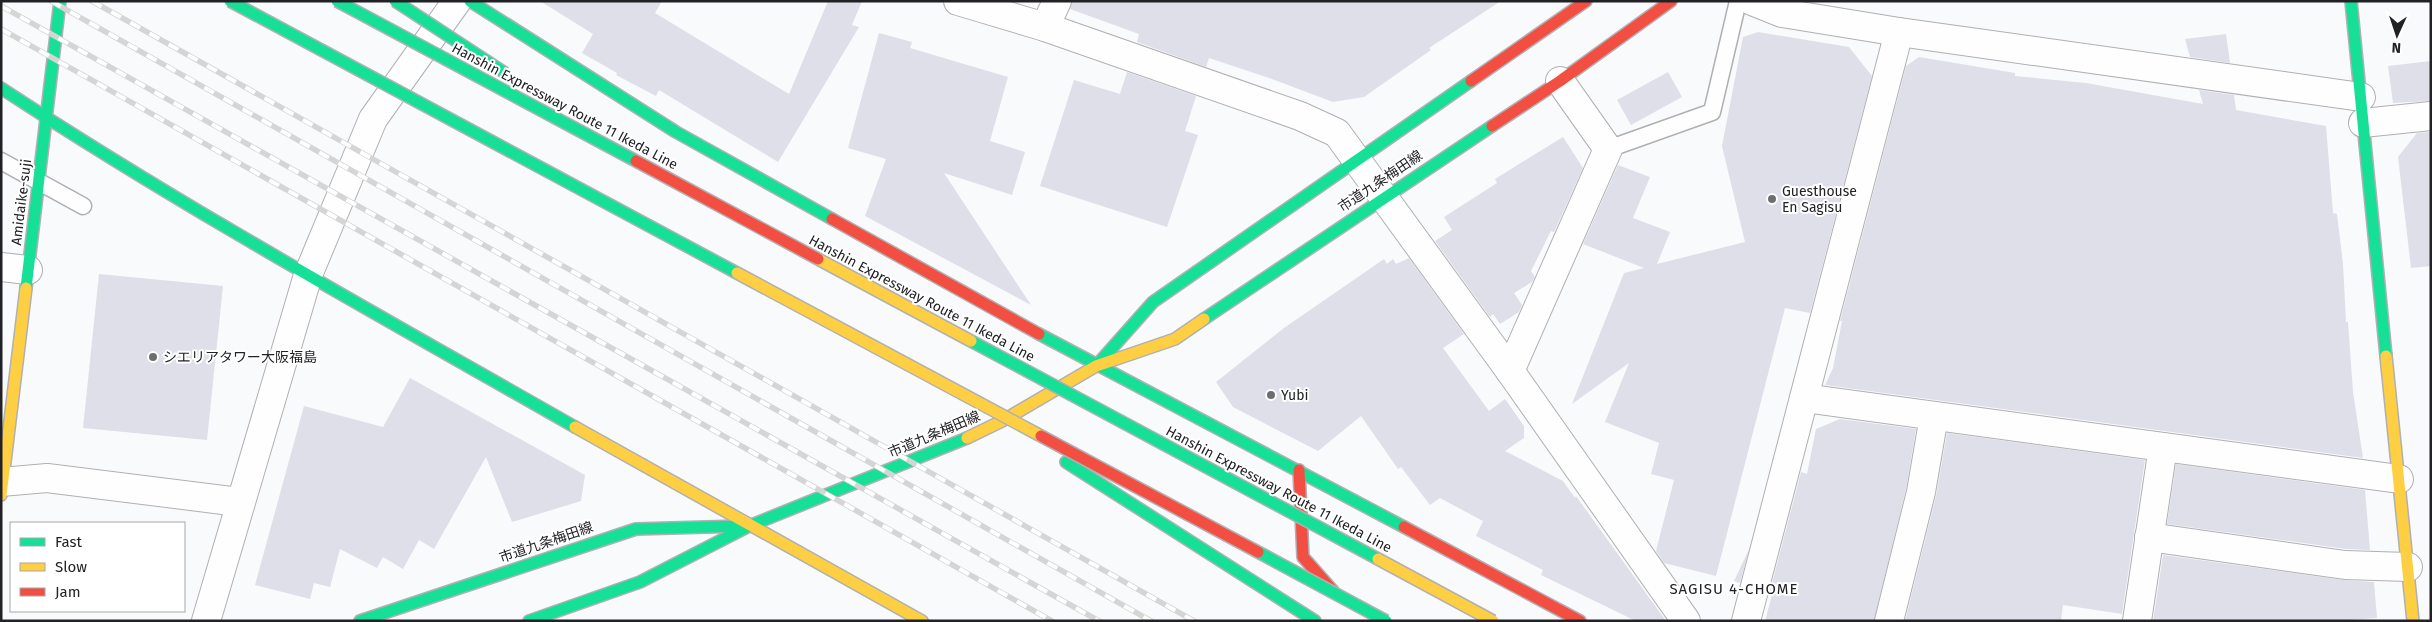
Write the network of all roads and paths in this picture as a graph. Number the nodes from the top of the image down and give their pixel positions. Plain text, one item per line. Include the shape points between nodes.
1 (60, 1) edge
2 (230, 1) edge
3 (337, 1) edge
4 (395, 1) edge
5 (457, 1) edge
6 (470, 1) edge
7 (958, 1) edge
8 (1057, 1) edge
9 (1671, 1) edge
10 (1738, 1) edge
11 (1752, 1) edge
12 (2351, 1) edge
13 (1571, 5) edge
14 (1045, 27) junction
15 (1899, 32) junction
16 (516, 80) dead end
17 (1560, 81) junction
18 (1, 88) edge
19 (532, 92) dead end
20 (2362, 110) junction
21 (2431, 116) edge
22 (47, 120) junction
23 (594, 138) junction
24 (1608, 148) junction
25 (1, 161) edge
26 (1359, 161) junction
27 (38, 181) junction
28 (1383, 197) junction
29 (82, 206) dead end
30 (1, 267) edge
31 (28, 270) junction
32 (308, 274) junction
33 (1096, 366) junction
34 (1510, 371) junction
35 (1804, 398) junction
36 (1934, 416) junction
37 (1002, 421) junction
38 (2163, 447) junction
39 (1299, 470) junction
40 (2399, 479) junction
41 (2, 486) edge
42 (239, 502) junction
43 (749, 526) junction
44 (2149, 537) junction
45 (2408, 567) junction
46 (206, 621) edge
47 (360, 621) edge
48 (529, 621) edge
49 (922, 621) edge
50 (1315, 621) edge
51 (1358, 621) edge
52 (1386, 621) edge
53 (1493, 621) edge
54 (1580, 621) edge
55 (1686, 621) edge
56 (1746, 621) edge
57 (1890, 621) edge
58 (2137, 621) edge
59 (2413, 621) edge

1 - 22 main road, Amidaike-suji
2 - 52 main road, bridge
3 - 23 main road, Hanshin Expressway Route 11 Ikeda Line, bridge
4 - 16 main road, bridge
5 - 32 street via 373,119
6 - 33 main road via 676,132
7 - 14 street
8 - 14 street
9 - 17 main road, 市道九条梅田線
10 - 24 lane via 1712,112
11 - 15 street via 1782,13
12 - 20 main road
13 - 26 main road, 市道九条梅田線
14 - 26 street via 1300,116 1338,133
15 - 20 street
15 - 35 street
17 - 24 street
17 - 28 main road, 市道九条梅田線
18 - 22 main road
19 - 23 main road, bridge
20 - 21 street
20 - 40 main road
22 - 27 main road, Amidaike-suji
22 - 32 main road
23 - 53 main road, Hanshin Expressway Route 11 Ikeda Line, bridge
24 - 34 street
25 - 27 lane
26 - 28 street
26 - 33 main road, 市道九条梅田線 via 1153,302
27 - 29 lane
27 - 31 main road, Amidaike-suji
28 - 33 main road, 市道九条梅田線 via 1175,339
28 - 34 street
30 - 31 street
31 - 41 main road, Amidaike-suji
32 - 42 street
32 - 43 main road
33 - 37 main road, 市道九条梅田線
33 - 39 main road
34 - 55 street
35 - 36 street
35 - 56 street
36 - 38 street
36 - 57 street via 1921,492
37 - 43 main road, 市道九条梅田線 via 955,444
37 - 50 main road
38 - 40 street
38 - 44 street
39 - 51 main road via 1303,557
39 - 54 main road
40 - 45 main road
41 - 42 street via 47,478
42 - 46 street
43 - 47 main road, 市道九条梅田線 via 636,529
43 - 48 main road, 市道九条梅田線 via 640,582
43 - 49 main road
44 - 45 street via 2345,565
44 - 58 street
45 - 59 main road

